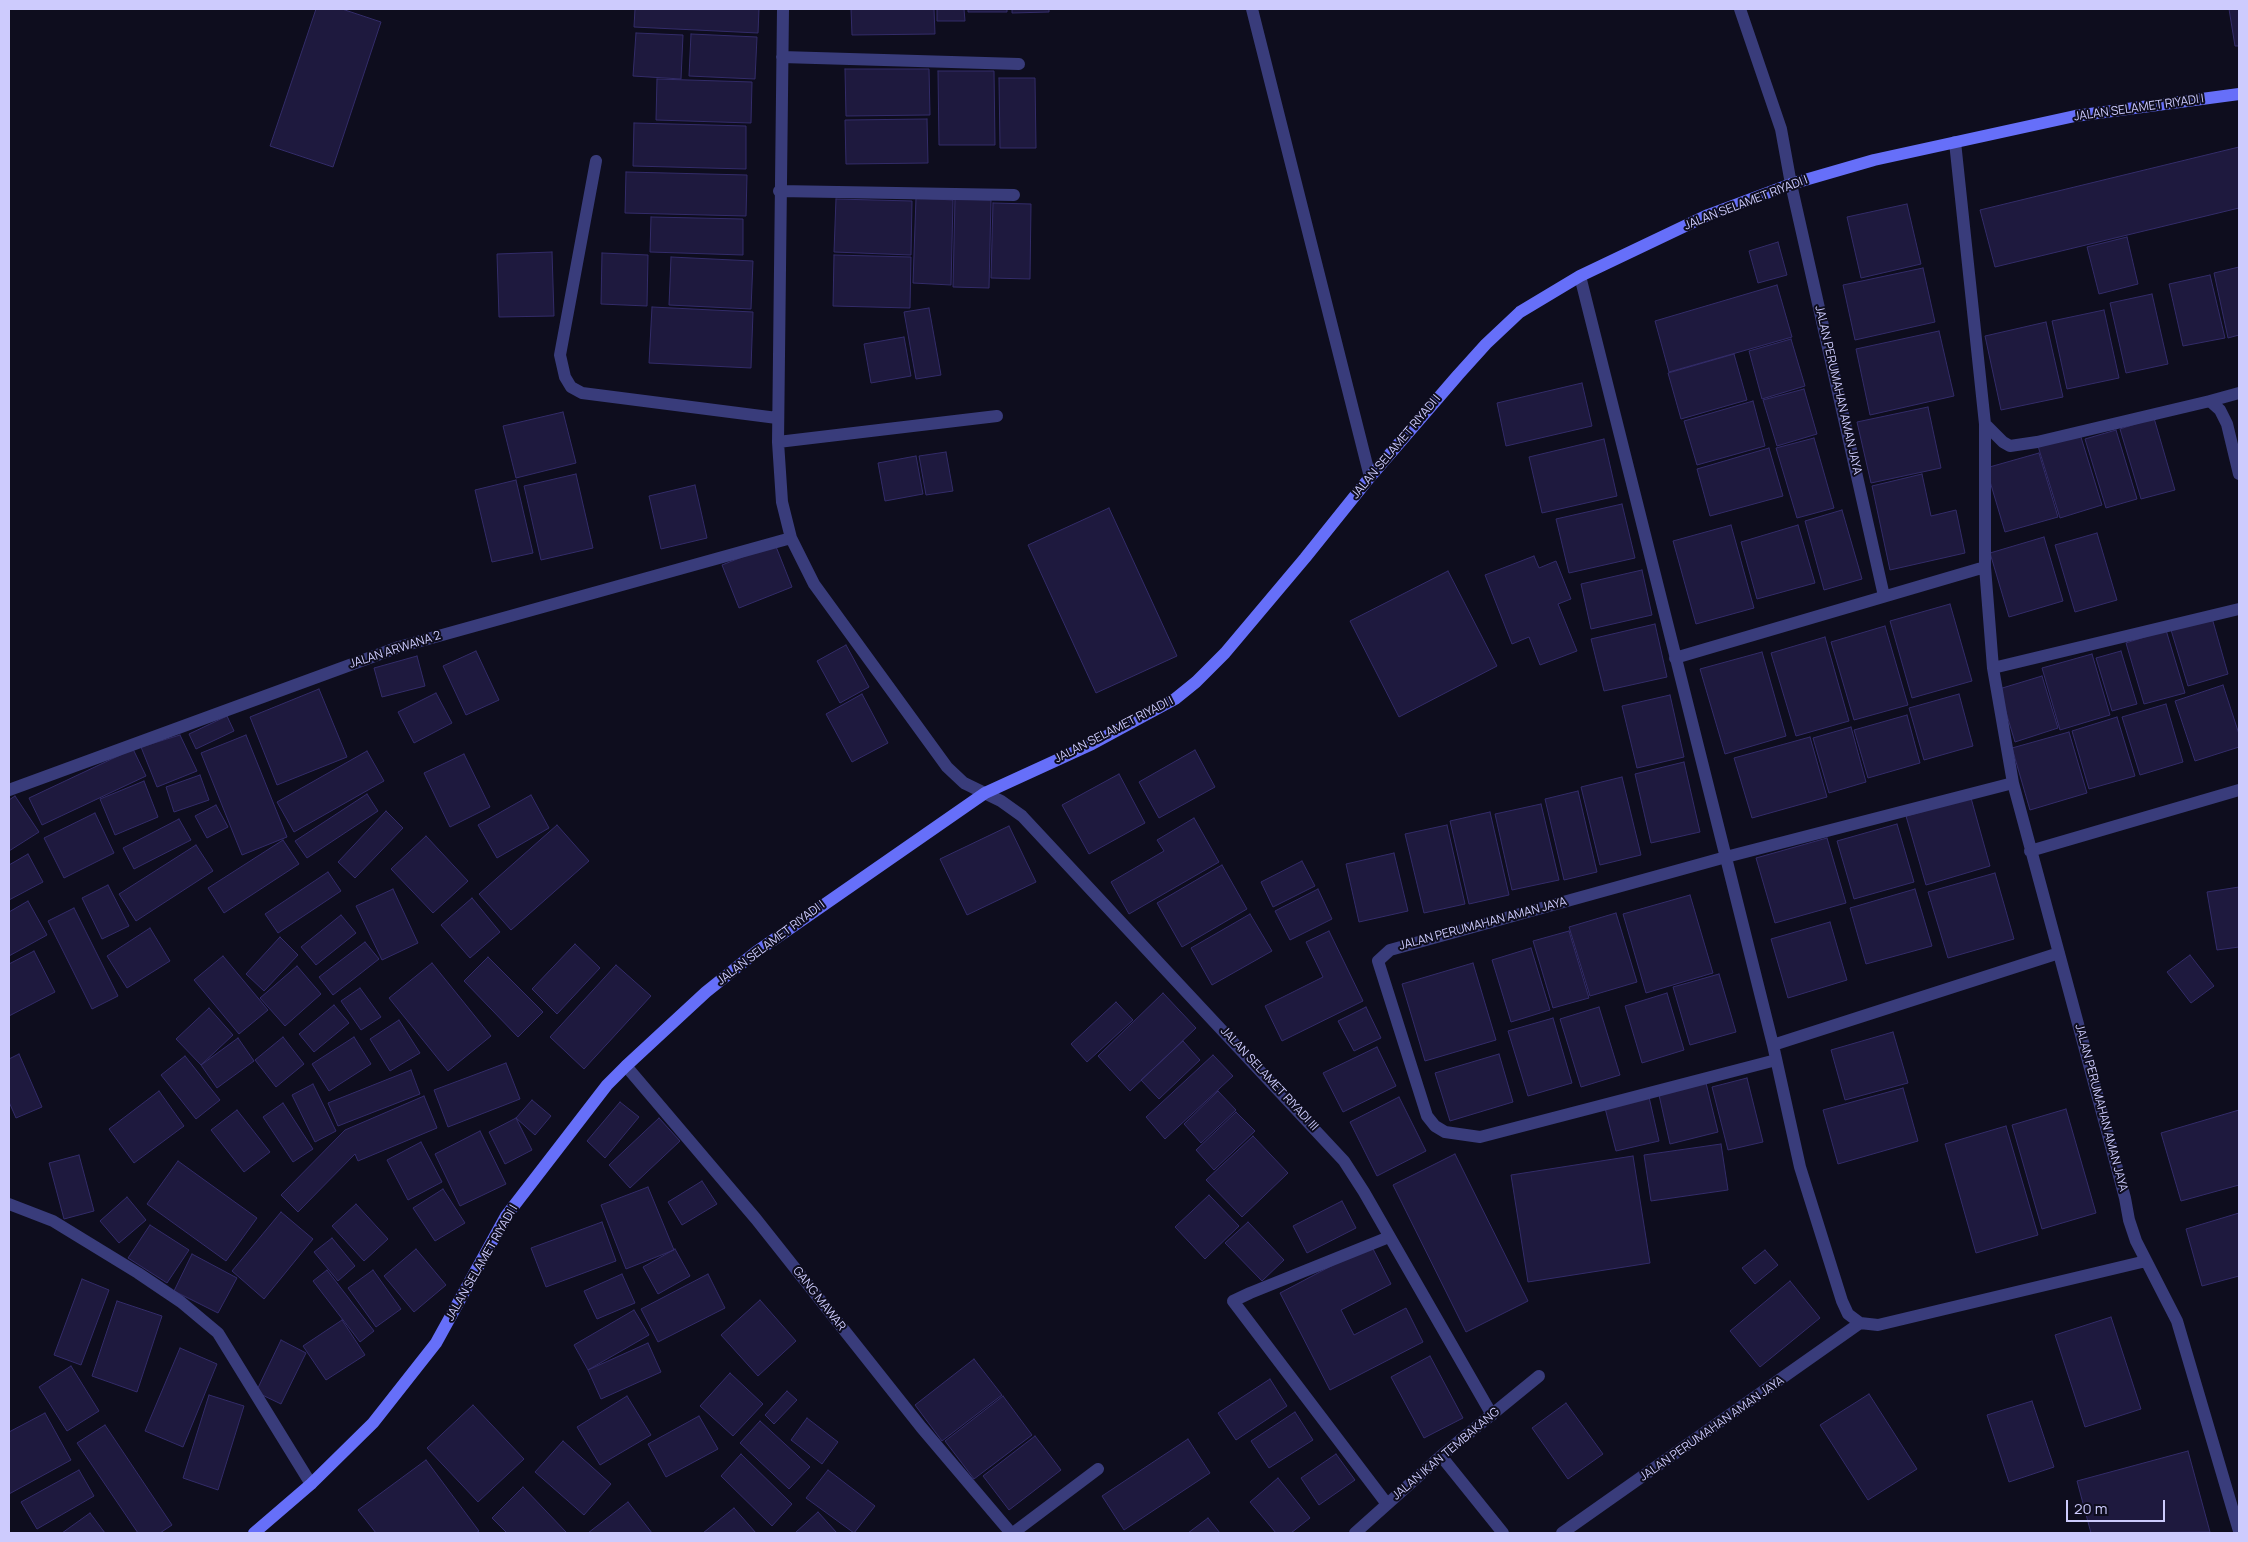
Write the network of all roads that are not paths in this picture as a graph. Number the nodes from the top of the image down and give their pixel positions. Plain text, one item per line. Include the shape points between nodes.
1 (783, 9) edge
2 (1252, 9) edge
3 (1740, 9) edge
4 (782, 57) junction
5 (1019, 64) dead end
6 (2239, 94) edge
7 (1955, 142) junction
8 (596, 161) dead end
9 (1791, 184) junction
10 (779, 191) junction
11 (1014, 195) dead end
12 (1580, 276) junction
13 (2239, 393) edge
14 (2210, 401) junction
15 (997, 416) dead end
16 (778, 418) junction
17 (1985, 424) junction
18 (778, 442) junction
19 (2239, 474) edge
20 (1370, 477) junction
21 (790, 538) junction
22 (1985, 567) junction
23 (1884, 596) junction
24 (2239, 609) edge
25 (1675, 658) junction
26 (1993, 668) junction
27 (2014, 783) junction
28 (9, 790) edge
29 (2239, 790) edge
30 (984, 793) junction
31 (2030, 851) junction
32 (1726, 857) junction
33 (2059, 953) junction
34 (1773, 1045) junction
35 (1776, 1060) junction
36 (626, 1066) junction
37 (9, 1204) edge
38 (1390, 1237) junction
39 (2146, 1261) junction
40 (1860, 1323) junction
41 (1539, 1376) dead end
42 (1492, 1415) junction
43 (1441, 1456) junction
44 (1098, 1468) dead end
45 (311, 1484) junction
46 (1387, 1504) junction
47 (2239, 1531) edge
48 (254, 1533) edge
49 (1012, 1533) edge
50 (1355, 1533) edge
51 (1503, 1533) edge
52 (1562, 1533) edge

1 - 4 street, JALAN SELAMET RIYADI III
2 - 20 street
3 - 9 street, JALAN PERUMAHAN AMAN JAYA via 1781,129
4 - 5 street
4 - 10 street, JALAN SELAMET RIYADI III
6 - 7 main road, JALAN SELAMET RIYADI I via 2075,116
7 - 9 main road, JALAN SELAMET RIYADI I via 1874,160
7 - 17 street, JALAN PERUMAHAN AMAN JAYA
8 - 16 street via 560,355 571,387 582,393
9 - 12 main road, JALAN SELAMET RIYADI I via 1708,216
9 - 23 street, JALAN PERUMAHAN AMAN JAYA
10 - 11 street
10 - 16 street, JALAN SELAMET RIYADI III
12 - 20 main road, JALAN SELAMET RIYADI I via 1520,312 1486,344
12 - 25 street
13 - 14 street
14 - 17 street via 2010,446
14 - 19 street via 2220,410 2227,424
15 - 18 street
16 - 18 street, JALAN SELAMET RIYADI III
17 - 22 street, JALAN PERUMAHAN AMAN JAYA
18 - 21 street, JALAN SELAMET RIYADI III via 782,502
20 - 30 main road, JALAN SELAMET RIYADI I via 1225,653 1196,682 1175,699 1092,744
21 - 28 street, JALAN ARWANA 2 via 399,647
21 - 30 street, JALAN SELAMET RIYADI III via 814,584 947,767 964,783
22 - 23 street
22 - 26 street, JALAN PERUMAHAN AMAN JAYA
23 - 25 street
24 - 26 street
25 - 32 street
26 - 27 street, JALAN PERUMAHAN AMAN JAYA
27 - 31 street, JALAN PERUMAHAN AMAN JAYA
27 - 32 street, JALAN PERUMAHAN AMAN JAYA
29 - 31 street
30 - 36 main road, JALAN SELAMET RIYADI I via 756,952 706,992
30 - 38 street, JALAN SELAMET RIYADI III via 1022,816 1041,835 1317,1130 1344,1161
31 - 33 street, JALAN PERUMAHAN AMAN JAYA
32 - 34 street
32 - 35 street, JALAN PERUMAHAN AMAN JAYA via 1390,950 1378,961 1427,1116 1445,1132 1457,1135 1480,1137
33 - 34 street
33 - 39 street, JALAN PERUMAHAN AMAN JAYA via 2129,1220
34 - 35 street
35 - 40 street via 1800,1167 1842,1301 1848,1314
36 - 45 main road, JALAN SELAMET RIYADI I via 607,1085 506,1216 436,1343 373,1423
36 - 49 street, GANG MAWAR via 756,1219 921,1427
37 - 45 street via 53,1221 138,1273 182,1302 218,1333
38 - 42 street, JALAN SELAMET RIYADI III
38 - 46 street via 1233,1301
39 - 40 street via 1898,1322
39 - 47 street, JALAN PERUMAHAN AMAN JAYA via 2178,1321
40 - 52 street, JALAN PERUMAHAN AMAN JAYA
41 - 42 street, JALAN IKAN TEMBAKANG
42 - 43 street, JALAN IKAN TEMBAKANG
43 - 46 street, JALAN IKAN TEMBAKANG
43 - 51 street
44 - 49 street
45 - 48 main road, JALAN SELAMET RIYADI I
46 - 50 street, JALAN IKAN TEMBAKANG

